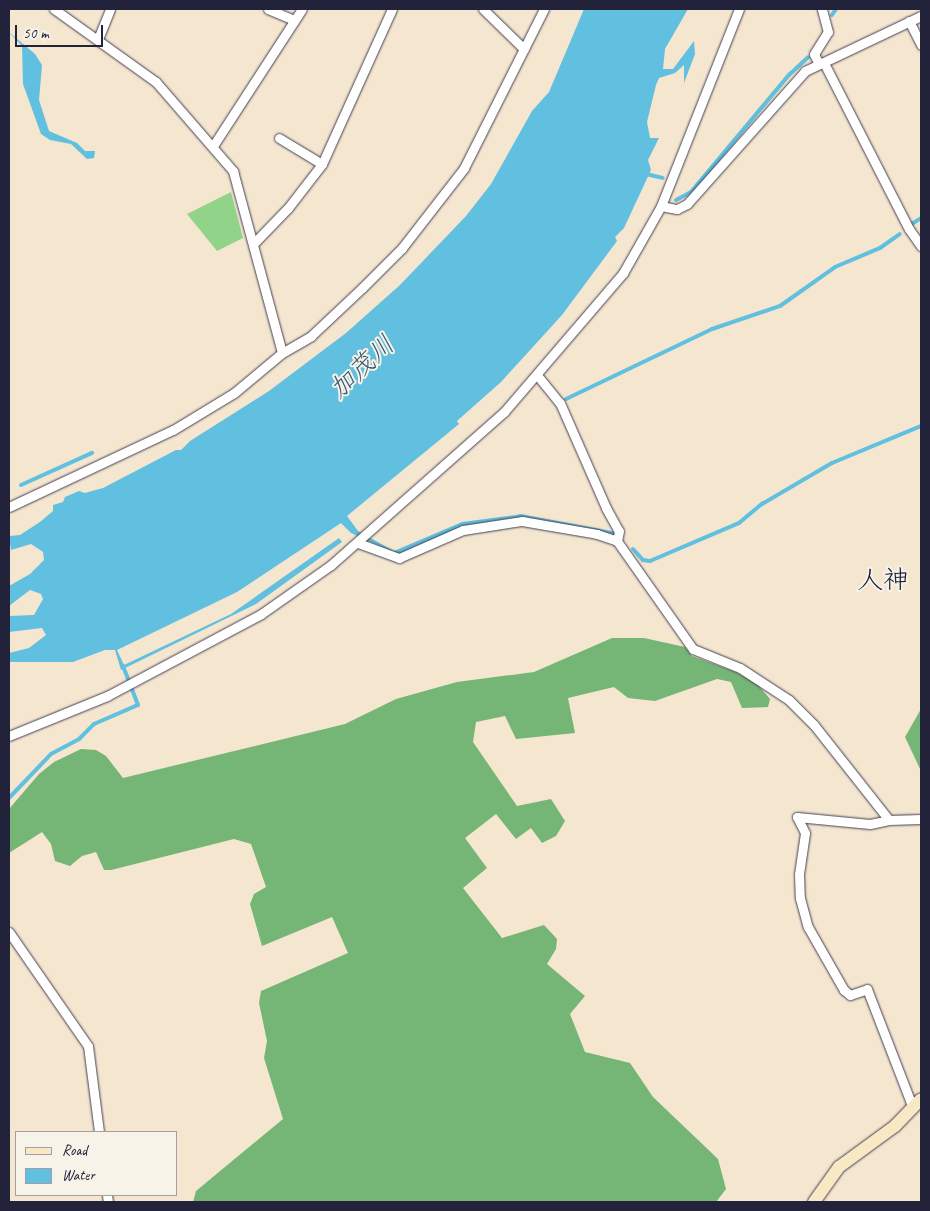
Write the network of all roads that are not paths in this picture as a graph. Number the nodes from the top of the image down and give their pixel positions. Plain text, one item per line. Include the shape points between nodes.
1 (54, 9) edge
2 (110, 9) edge
3 (268, 9) edge
4 (302, 9) edge
5 (392, 9) edge
6 (483, 9) edge
7 (544, 9) edge
8 (740, 9) edge
9 (822, 9) edge
10 (921, 16) edge
11 (294, 20) junction
12 (909, 22) junction
13 (98, 39) junction
14 (921, 45) edge
15 (524, 49) junction
16 (821, 64) junction
17 (279, 138) dead end
18 (213, 146) junction
19 (322, 164) junction
20 (661, 206) junction
21 (255, 242) junction
22 (921, 246) edge
23 (282, 353) junction
24 (537, 375) junction
25 (9, 508) edge
26 (617, 541) junction
27 (358, 543) junction
28 (9, 736) edge
29 (888, 820) junction
30 (921, 820) edge
31 (9, 932) edge
32 (917, 1103) edge
33 (99, 1131) edge
34 (814, 1202) edge

1 - 13 street
2 - 13 street
3 - 11 street
4 - 11 street
5 - 19 street
6 - 15 street
7 - 15 street
8 - 20 street
9 - 16 street via 828,32 814,54
10 - 12 street
11 - 18 street
12 - 14 street
12 - 16 street
13 - 18 street via 156,82
15 - 23 street via 482,137 428,217 402,248 311,336
16 - 20 street via 805,70 687,204 677,209
16 - 22 street via 886,180 908,230
17 - 19 street
18 - 21 street via 233,171
19 - 21 street via 288,208
20 - 24 street via 614,287
21 - 23 street
23 - 25 street via 234,393 173,430
24 - 26 street via 560,402 619,531
24 - 27 street via 504,412
26 - 27 street via 596,534 522,521 463,530 399,558
26 - 29 street via 693,649 740,668 789,700 814,725
27 - 28 street via 261,614 191,654 107,696
29 - 30 street
29 - 32 street via 870,824 797,817 805,833 799,874 800,898 808,927 844,990 850,995 867,989
31 - 33 street via 88,1046
32 - 34 main road via 874,1144 839,1168

